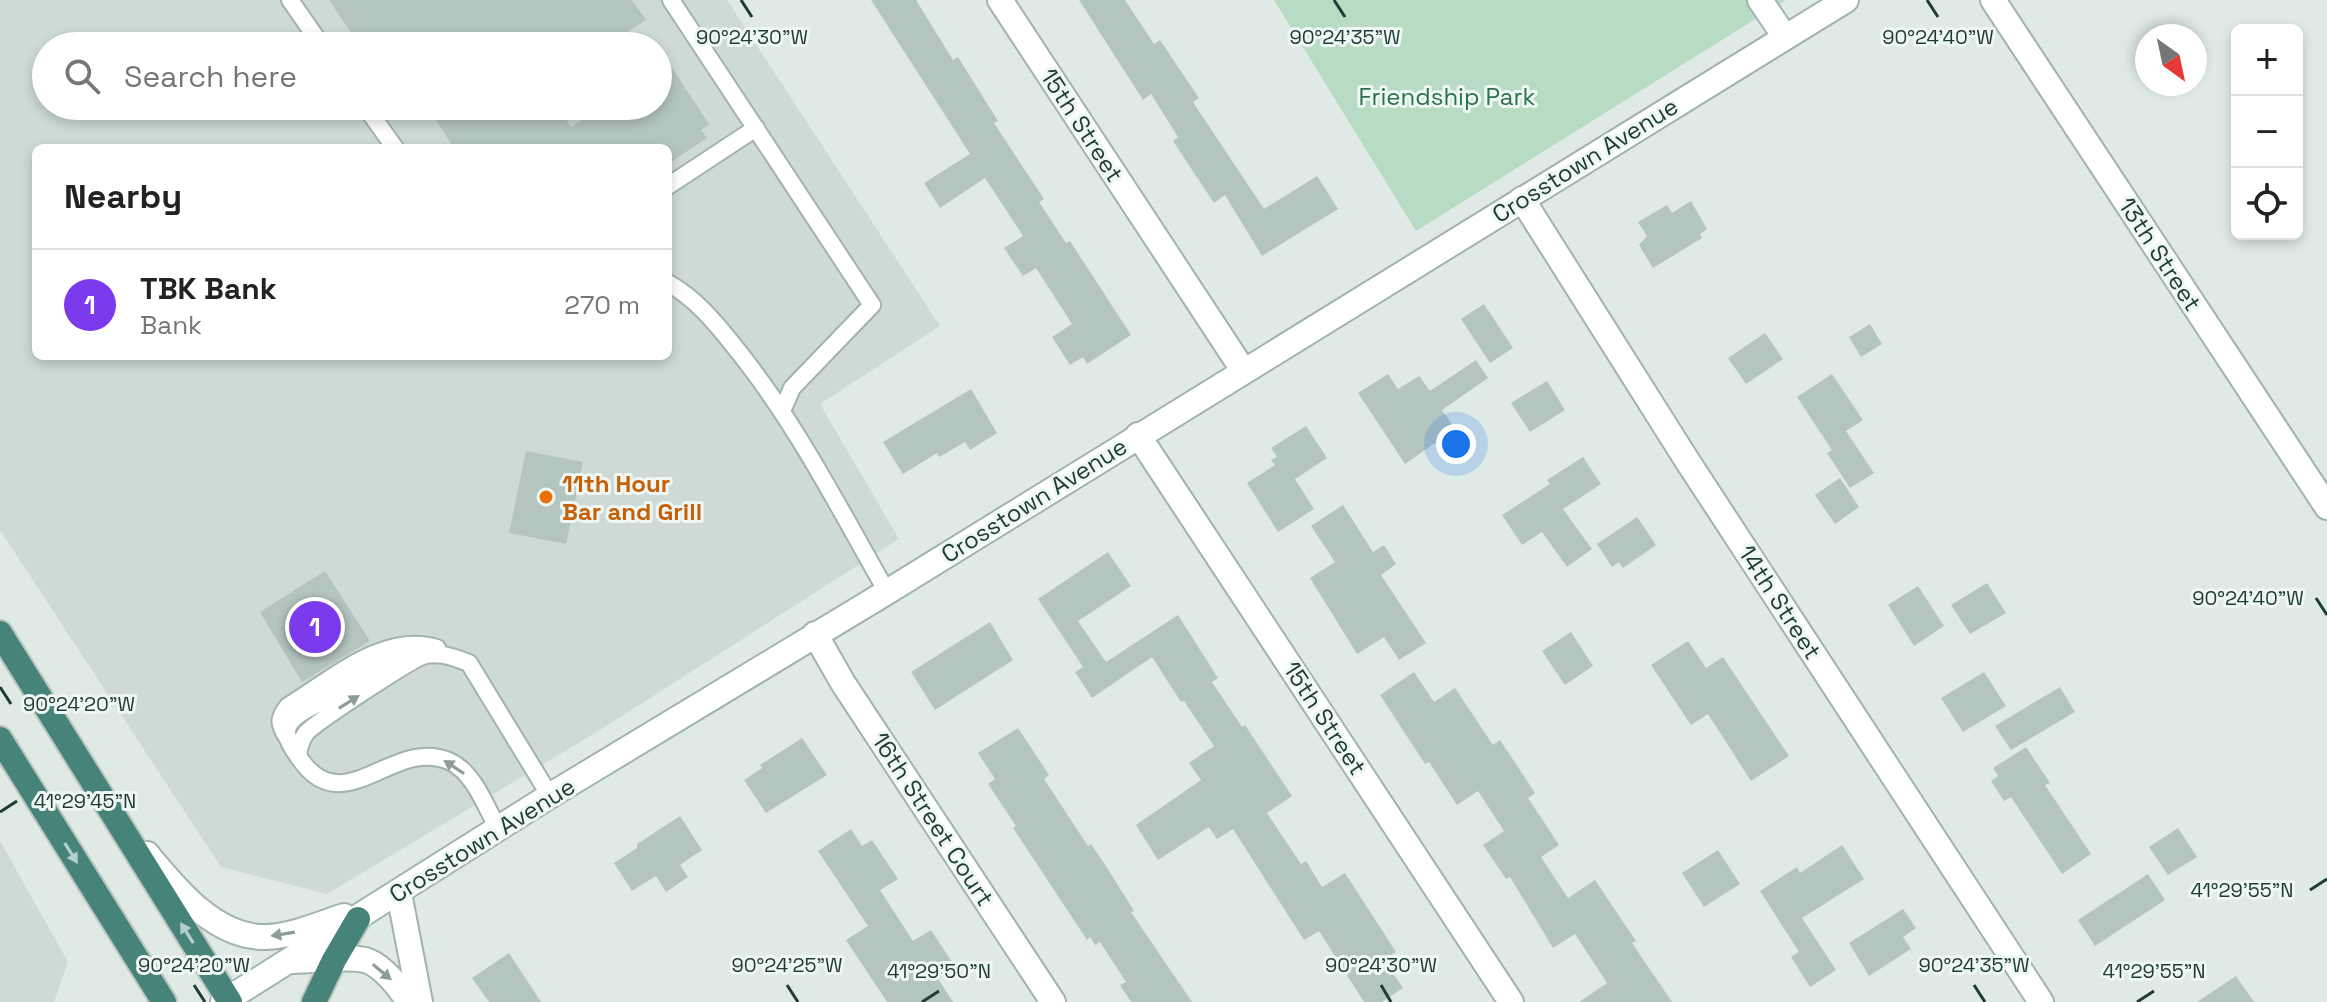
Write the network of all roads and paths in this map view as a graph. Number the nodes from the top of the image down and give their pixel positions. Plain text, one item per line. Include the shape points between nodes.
1 (290, 0) edge
2 (671, 0) edge
3 (1000, 0) edge
4 (1760, 0) edge
5 (1846, 0) edge
6 (1993, 0) edge
7 (312, 32) edge
8 (1785, 37) junction
9 (375, 120) edge
10 (756, 128) junction
11 (392, 144) edge
12 (672, 183) edge
13 (1522, 199) junction
14 (672, 286) edge
15 (1243, 370) junction
16 (782, 411) junction
17 (1138, 435) junction
18 (2327, 507) edge
19 (887, 592) junction
20 (0, 633) edge
21 (815, 634) junction
22 (461, 660) junction
23 (0, 739) edge
24 (294, 750) junction
25 (550, 796) junction
26 (107, 805) junction
27 (498, 829) junction
28 (392, 898) junction
29 (358, 919) junction
30 (334, 960) junction
31 (290, 961) junction
32 (227, 1001) edge
33 (164, 1002) edge
34 (314, 1002) edge
35 (409, 1002) edge
36 (420, 1002) edge
37 (1053, 1002) edge
38 (1511, 1002) edge
39 (2041, 1002) edge

1 - 7 lane
2 - 10 lane
3 - 15 street, 15th Street
4 - 8 street
5 - 8 street, Crosstown Avenue
6 - 18 street, 13th Street
8 - 13 street, Crosstown Avenue
9 - 11 lane
10 - 12 lane
10 - 16 lane via 872,305 792,388
13 - 15 street, Crosstown Avenue
13 - 39 street, 14th Street
14 - 16 lane via 706,312
15 - 17 street, Crosstown Avenue
16 - 19 lane
17 - 19 street, Crosstown Avenue
17 - 38 street, 15th Street
19 - 21 street, Crosstown Avenue
20 - 26 highway
21 - 25 street, Crosstown Avenue
21 - 37 street, 16th Street Court
24 -> 22 lane via 318,721 416,658 442,654
22 - 24 lane via 422,644 405,643 374,653 280,715
22 - 25 lane
23 -> 33 highway
27 -> 24 lane via 471,781 450,762 417,757 342,784 309,772
25 - 27 street, Crosstown Avenue
28 -> 26 street via 296,933 264,937 220,925 175,888
32 -> 26 highway
27 - 28 street, Crosstown Avenue
28 - 29 street, Crosstown Avenue
28 - 36 street
29 - 30 highway
29 - 31 street, Crosstown Avenue
30 - 31 street
30 - 34 highway
30 -> 35 street via 368,961
31 - 32 street, Crosstown Avenue

